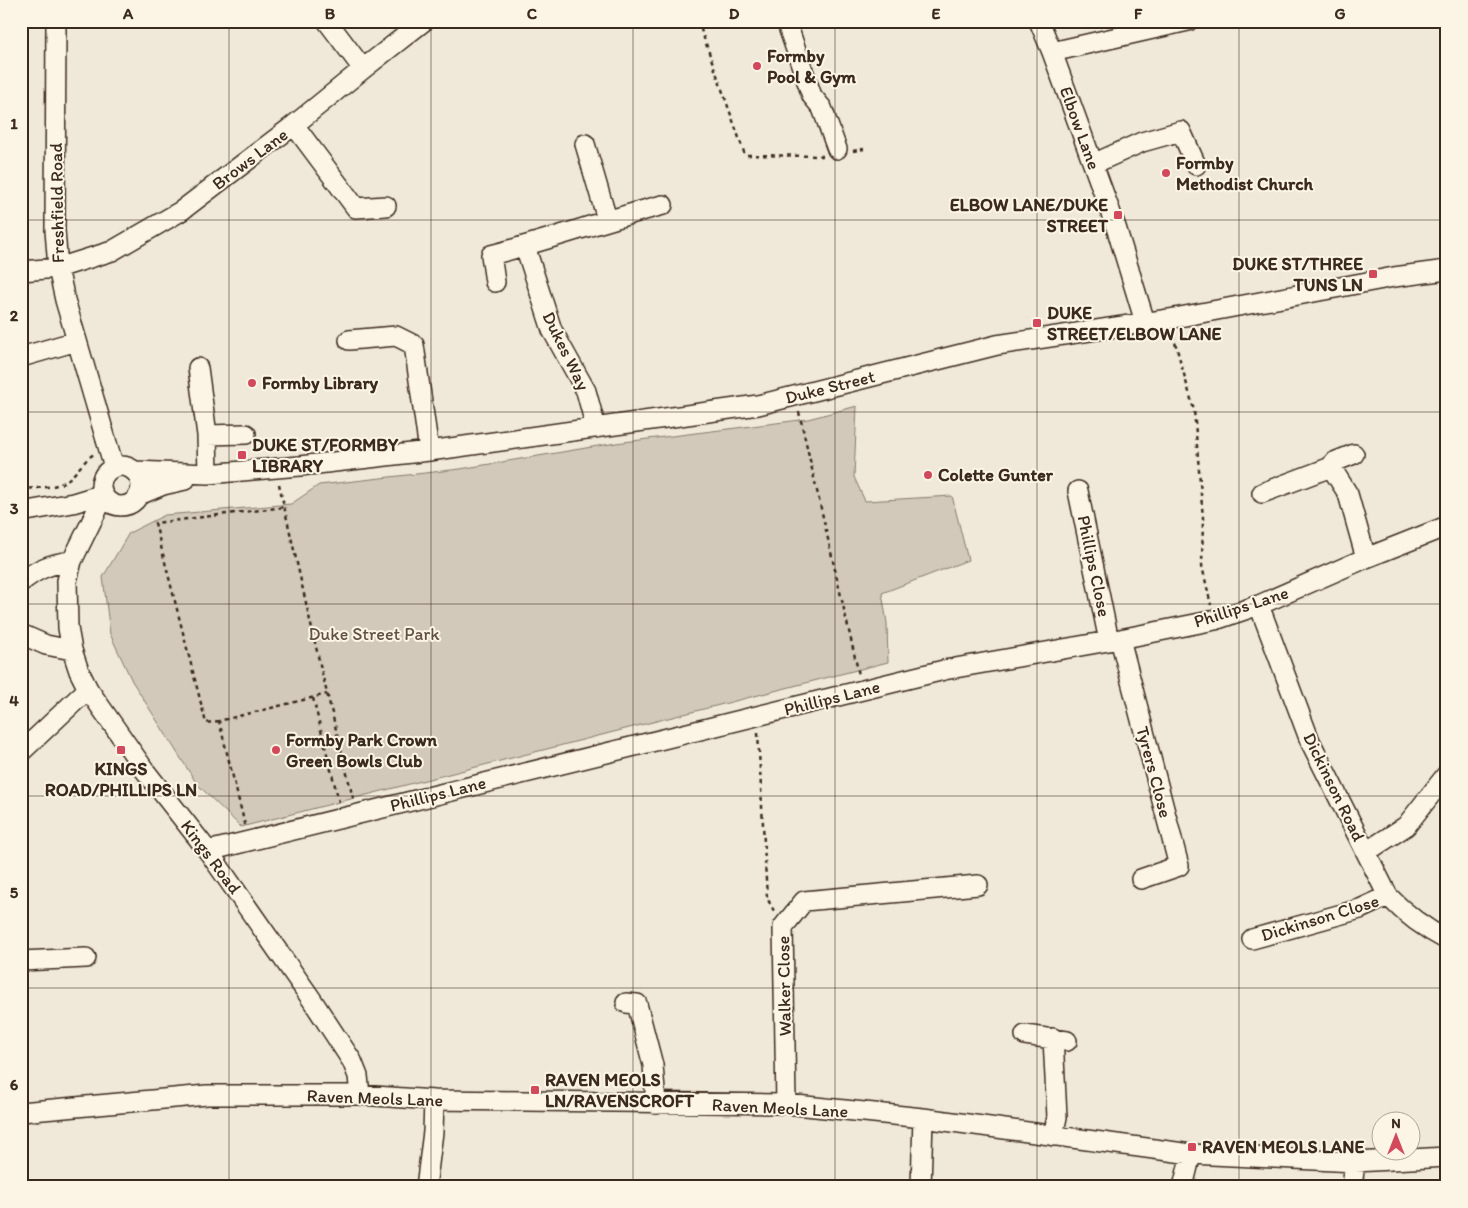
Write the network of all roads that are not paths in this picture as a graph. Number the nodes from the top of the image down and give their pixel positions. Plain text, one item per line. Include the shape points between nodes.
1 (56, 21) edge
2 (327, 21) edge
3 (424, 21) edge
4 (786, 21) edge
5 (1039, 21) edge
6 (1188, 21) edge
7 (1052, 52) junction
8 (363, 69) junction
9 (294, 125) junction
10 (585, 144) dead end
11 (836, 152) road end
12 (1093, 164) junction
13 (1196, 165) dead end
14 (663, 204) dead end
15 (386, 206) dead end
16 (607, 219) junction
17 (525, 246) junction
18 (58, 268) junction
19 (1447, 270) edge
20 (21, 271) edge
21 (495, 282) dead end
22 (1145, 322) junction
23 (349, 340) dead end
24 (77, 341) junction
25 (21, 357) edge
26 (198, 368) dead end
27 (596, 428) junction
28 (246, 434) dead end
29 (208, 435) junction
30 (429, 450) junction
31 (1354, 454) dead end
32 (114, 467) junction
33 (1331, 467) junction
34 (136, 471) junction
35 (208, 474) junction
36 (1078, 490) dead end
37 (1262, 493) dead end
38 (139, 495) junction
39 (108, 499) junction
40 (21, 512) edge
41 (1447, 526) edge
42 (1366, 558) junction
43 (72, 560) junction
44 (21, 582) edge
45 (1259, 606) junction
46 (21, 634) edge
47 (1114, 640) junction
48 (72, 650) junction
49 (88, 689) junction
50 (21, 752) edge
51 (1447, 774) edge
52 (208, 851) junction
53 (1366, 852) junction
54 (1141, 879) dead end
55 (978, 884) dead end
56 (1388, 896) junction
57 (1252, 939) dead end
58 (1447, 940) edge
59 (86, 958) dead end
60 (21, 961) edge
61 (626, 1004) dead end
62 (1025, 1035) dead end
63 (360, 1095) junction
64 (434, 1100) junction
65 (656, 1104) junction
66 (786, 1104) junction
67 (21, 1112) edge
68 (923, 1118) junction
69 (1053, 1136) junction
70 (1191, 1154) junction
71 (1447, 1157) edge
72 (1355, 1162) junction
73 (426, 1187) edge
74 (920, 1187) edge
75 (1183, 1187) edge
76 (1352, 1187) edge

1 - 18 street, Freshfield Road via 55,230
2 - 8 street
3 - 8 street, Brows Lane
4 - 11 street via 812,96 822,108
5 - 7 street, Elbow Lane
6 - 7 street
7 - 12 street, Elbow Lane
8 - 9 street, Brows Lane
9 - 15 street via 356,208
9 - 18 street, Brows Lane via 181,211 112,251
10 - 16 street
12 - 13 street via 1142,142 1181,131
12 - 22 street, Elbow Lane
14 - 16 street
16 - 17 street
17 - 21 street via 491,255
17 - 27 street, Dukes Way via 552,330 586,392
18 - 20 street, Brows Lane
18 - 24 street, Freshfield Road
19 - 22 street, Duke Street
22 - 27 street, Duke Street via 997,345 758,405
23 - 30 street via 396,336 414,344
24 - 25 street
24 - 32 street, Freshfield Road
26 - 29 street
27 - 30 street, Duke Street
28 - 29 street
29 - 35 street
30 - 35 street, Duke Street
31 - 33 street via 1334,462
32 - 34 street via 126,466
32 - 39 street via 101,481
33 - 37 street
33 - 42 street via 1348,494
34 - 35 street, Duke Street
34 - 38 street via 141,483
35 - 38 street, Duke Street via 162,485
36 - 47 street, Phillips Close
38 - 39 street via 131,504
39 - 40 street
39 - 43 street, Kings Road via 93,516
41 - 42 street, Phillips Lane
42 - 45 street, Phillips Lane
43 - 44 street via 52,564
43 - 48 street, Kings Road via 66,602
45 - 47 street, Phillips Lane via 1215,620
45 - 53 street, Dickinson Road via 1310,741
46 - 48 street via 46,646
47 - 52 street, Phillips Lane via 944,670
47 - 54 street, Tyrers Close via 1179,866
48 - 49 street, Kings Road
49 - 50 street
49 - 52 street, Kings Road via 146,772
51 - 53 street via 1406,826
52 - 63 street, Kings Road via 352,1061
53 - 56 street, Dickinson Road
55 - 66 street, Walker Close via 804,901 783,926
56 - 57 street, Dickinson Close via 1360,909
56 - 58 street, Dickinson Road via 1406,915
59 - 60 street
61 - 65 street via 637,1004 653,1065
62 - 69 street via 1060,1040
63 - 64 street, Raven Meols Lane
63 - 67 street, Raven Meols Lane via 207,1095
64 - 65 street, Raven Meols Lane
64 - 73 street
65 - 66 street, Raven Meols Lane
66 - 68 street, Raven Meols Lane
68 - 69 street, Raven Meols Lane
68 - 74 street
69 - 70 street, Raven Meols Lane
70 - 72 street, Raven Meols Lane
70 - 75 street
71 - 72 street, Raven Meols Lane
72 - 76 street

